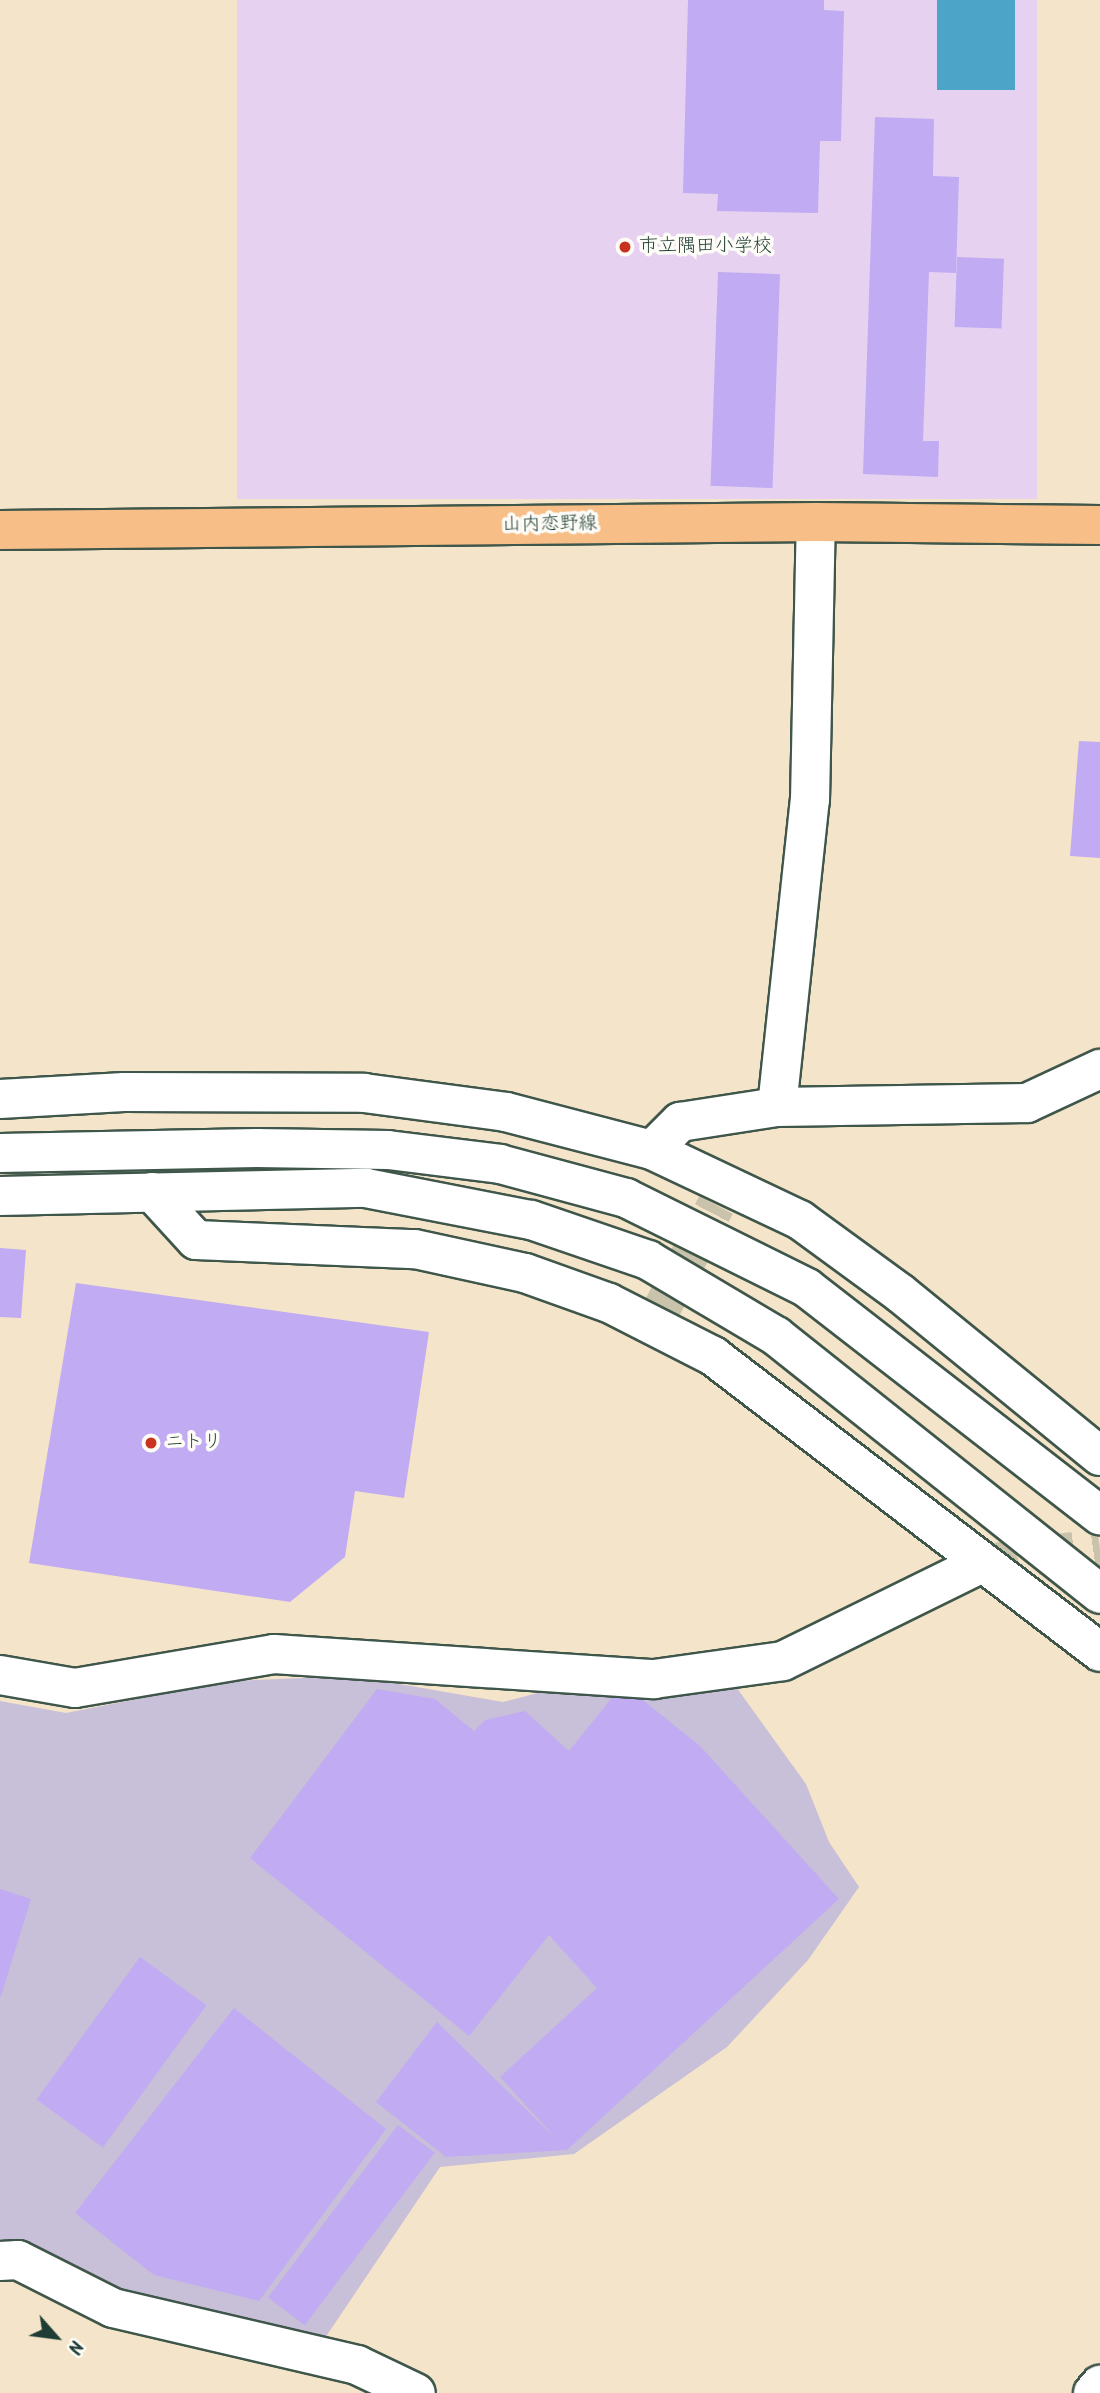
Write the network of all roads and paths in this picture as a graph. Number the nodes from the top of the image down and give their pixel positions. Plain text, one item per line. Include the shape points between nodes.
1 (816, 522) junction
2 (1100, 525) edge
3 (0, 530) edge
4 (1100, 1069) edge
5 (0, 1100) edge
6 (777, 1107) junction
7 (652, 1150) junction
8 (0, 1153) edge
9 (152, 1192) junction
10 (0, 1196) edge
11 (1100, 1456) edge
12 (1100, 1515) edge
13 (980, 1564) junction
14 (1100, 1594) edge
15 (1100, 1652) edge
16 (0, 1675) edge
17 (0, 2261) edge
18 (1100, 2385) edge
19 (416, 2393) edge
20 (1093, 2393) edge

1 - 2 main road, 山内恋野線
1 - 3 main road, 山内恋野線
1 - 6 street via 810,800
4 - 6 street via 1027,1103
5 - 7 street via 124,1092 364,1093 506,1112
6 - 7 street via 680,1122
7 - 11 street via 721,1195 800,1220 858,1260
8 - 12 street via 257,1147 388,1150 500,1164 626,1199 807,1288
9 - 10 street
9 - 13 street via 196,1240 415,1249 525,1273 657,1320 713,1356
9 - 14 street via 366,1188 531,1220 648,1260 776,1336
13 - 15 street
13 - 16 street via 783,1661 654,1679 274,1654 75,1688
17 - 19 street via 18,2260 113,2308 357,2365
18 - 20 street

